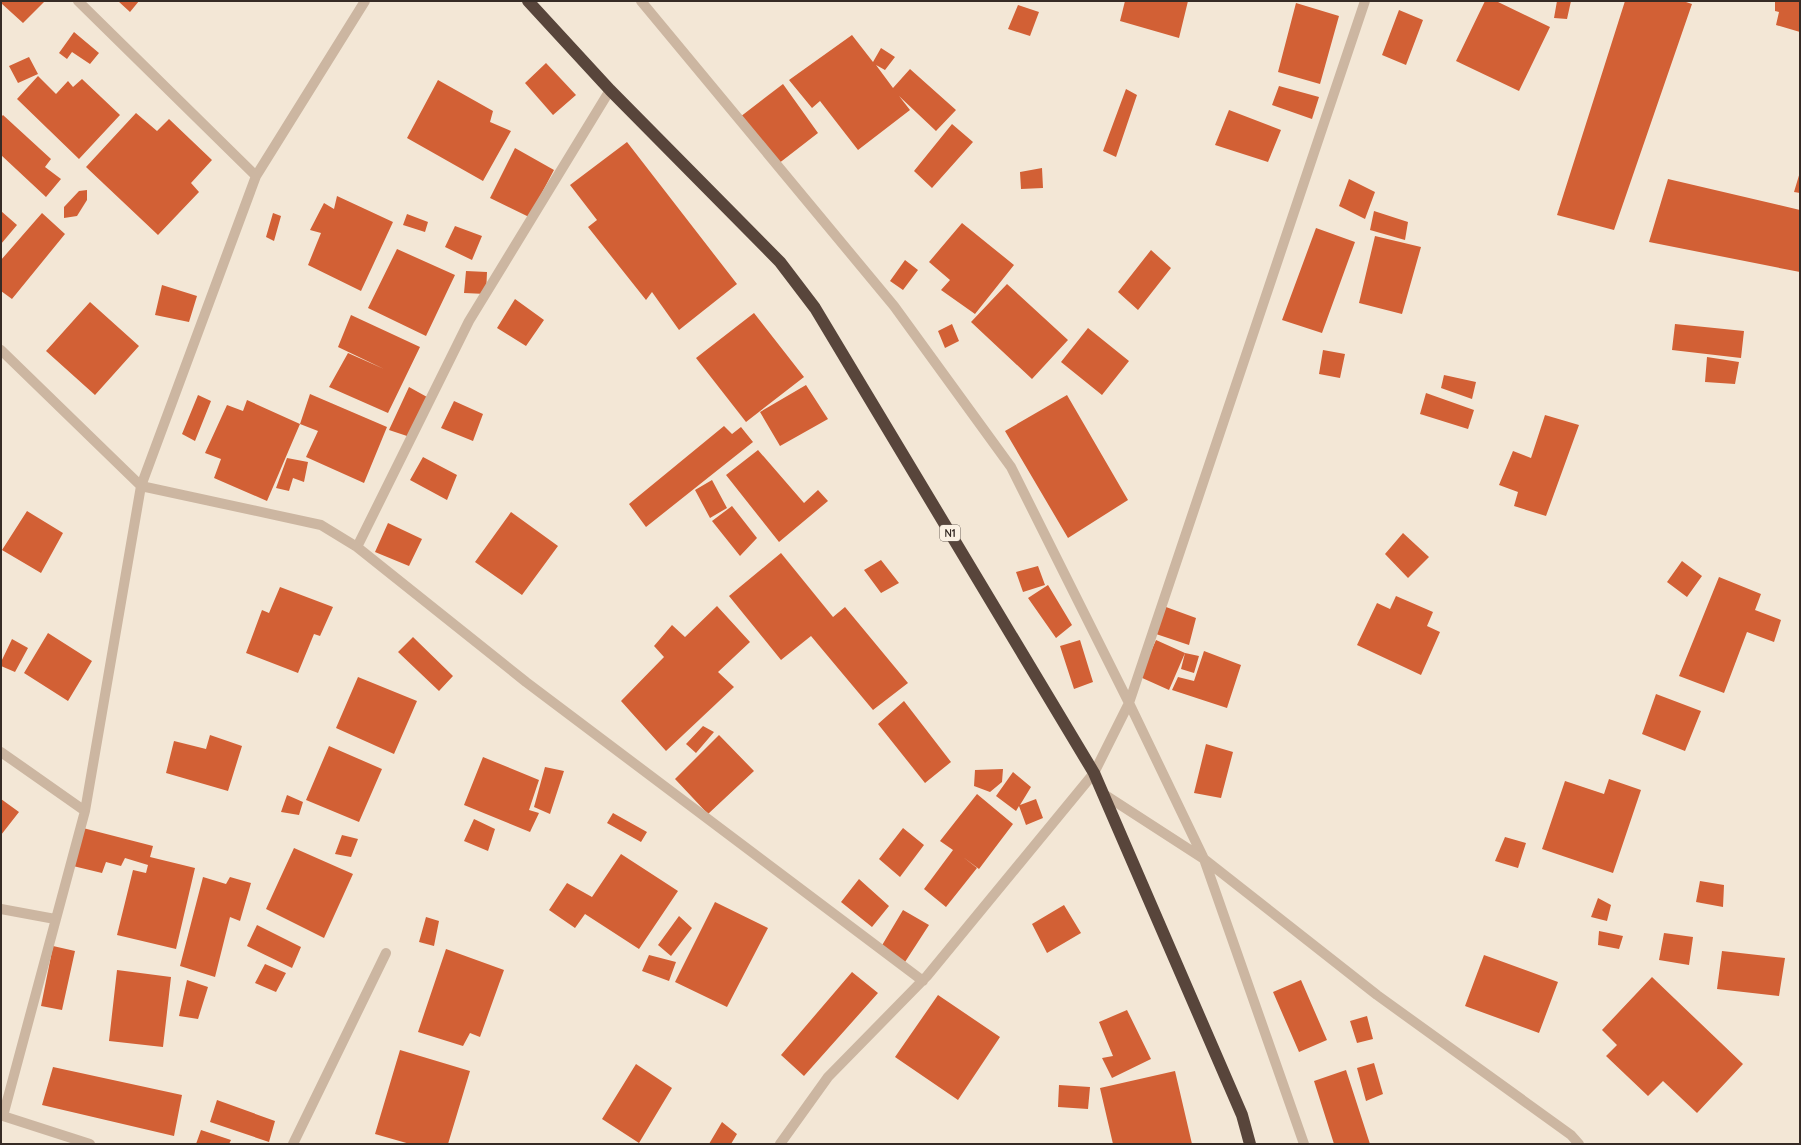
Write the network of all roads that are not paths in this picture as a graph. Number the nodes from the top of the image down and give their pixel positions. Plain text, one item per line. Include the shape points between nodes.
1 (78, 1) edge
2 (365, 1) edge
3 (528, 1) edge
4 (1365, 1) edge
5 (646, 3) edge
6 (610, 90) junction
7 (256, 176) junction
8 (1, 350) edge
9 (141, 486) junction
10 (357, 547) junction
11 (1129, 703) junction
12 (1, 752) edge
13 (1094, 773) junction
14 (1102, 793) junction
15 (85, 811) junction
16 (1204, 859) junction
17 (1, 909) edge
18 (55, 919) junction
19 (386, 953) dead end
20 (923, 981) junction
21 (2, 1116) edge
22 (90, 1144) edge
23 (293, 1144) edge
24 (780, 1144) edge
25 (1250, 1144) edge
26 (1304, 1144) edge
27 (1578, 1144) edge

1 - 7 street
2 - 7 street
3 - 6 highway, N1
4 - 11 street
5 - 11 street via 894,306 1011,467
6 - 10 street via 469,321
6 - 13 highway, N1 via 780,262 815,308
7 - 9 street
8 - 9 street
9 - 10 street via 321,525
9 - 15 street
10 - 20 street via 526,682
11 - 13 street
11 - 16 street
12 - 15 street
13 - 14 highway, N1
13 - 20 street
14 - 16 street
14 - 25 highway, N1 via 1242,1115
15 - 18 street
16 - 26 street
16 - 27 street via 1377,995 1571,1135
17 - 18 street
18 - 21 street
19 - 23 street
20 - 24 street via 828,1077
21 - 22 street

